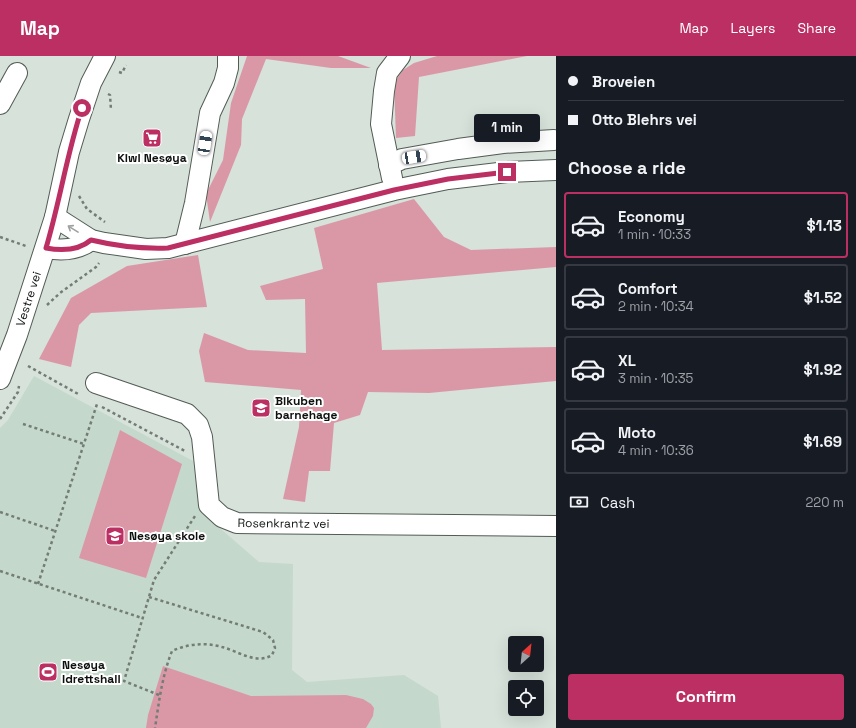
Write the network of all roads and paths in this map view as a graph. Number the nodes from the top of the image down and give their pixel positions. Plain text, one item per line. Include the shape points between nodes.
1 (105, 56) edge
2 (228, 56) edge
3 (400, 56) edge
4 (126, 64) dead end
5 (17, 73) dead end
6 (122, 73) dead end
7 (106, 93) dead end
8 (0, 104) edge
9 (111, 110) dead end
10 (554, 140) dead end
11 (390, 165) junction
12 (556, 170) edge
13 (78, 190) dead end
14 (394, 190) junction
15 (55, 217) junction
16 (109, 225) dead end
17 (0, 236) edge
18 (91, 240) junction
19 (17, 243) dead end
20 (185, 244) junction
21 (46, 248) junction
22 (99, 263) dead end
23 (43, 310) dead end
24 (29, 359) dead end
25 (28, 366) junction
26 (25, 372) dead end
27 (0, 379) edge
28 (20, 384) dead end
29 (90, 393) junction
30 (97, 404) junction
31 (0, 419) edge
32 (23, 424) dead end
33 (84, 444) junction
34 (204, 461) junction
35 (209, 505) junction
36 (0, 512) edge
37 (556, 526) edge
38 (55, 531) junction
39 (0, 572) edge
40 (38, 584) junction
41 (149, 598) junction
42 (142, 618) junction
43 (159, 695) junction
44 (155, 728) edge

1 - 15 street, Vestre vei via 91,83 79,119
2 - 20 street via 224,83 210,113 195,203
3 - 11 street via 387,73 384,92 382,124
4 - 6 path
5 - 8 street
7 - 9 path via 110,95
10 - 11 street via 458,149 402,159
11 - 14 street
12 - 14 street via 507,172 448,179
13 - 16 path via 79,197 87,209
14 - 20 street
18 -> 15 street
15 - 21 street, Vestre vei
17 - 19 path
18 - 20 street via 146,249
18 - 21 street via 84,246 70,249
21 - 27 street, Vestre vei
22 - 23 path via 60,293
24 - 25 path
25 - 26 path
25 - 29 path
28 - 31 path via 18,392
29 - 30 path
29 - 34 street via 187,414 198,425
30 - 33 path
30 - 34 path
32 - 33 path
33 - 38 path
34 - 35 street
35 - 37 street, Rosenkrantz vei via 222,517 237,523
35 - 41 path via 199,510 195,516 154,580
36 - 38 path
38 - 40 path
39 - 40 path
40 - 42 path
41 - 42 path
41 - 43 path via 263,632 273,640 275,648 272,656 256,659 221,646 195,644 181,647 172,651
42 - 43 path via 124,681
43 - 44 path

